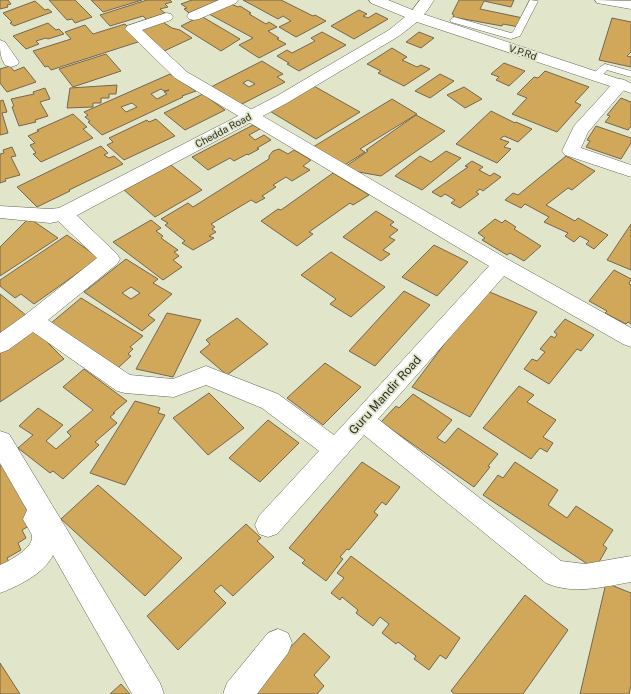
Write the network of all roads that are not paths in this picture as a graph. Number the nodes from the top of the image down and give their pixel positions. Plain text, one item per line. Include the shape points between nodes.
1 (231, 0) edge
2 (376, 0) edge
3 (427, 0) edge
4 (605, 0) edge
5 (534, 1) dead end
6 (631, 5) edge
7 (194, 16) dead end
8 (415, 16) junction
9 (166, 17) dead end
10 (454, 20) dead end
11 (484, 34) junction
12 (0, 45) edge
13 (11, 62) dead end
14 (628, 82) edge
15 (250, 116) junction
16 (631, 171) edge
17 (0, 212) edge
18 (62, 214) junction
19 (502, 265) junction
20 (33, 322) junction
21 (631, 338) edge
22 (0, 344) edge
23 (362, 420) junction
24 (0, 441) edge
25 (335, 450) junction
26 (0, 457) edge
27 (268, 525) dead end
28 (631, 569) edge
29 (0, 580) edge
30 (278, 643) dead end
31 (149, 694) edge
32 (238, 694) edge

1 - 7 street
2 - 8 street, V.P.Rd
3 - 8 street, Chedda Road
4 - 6 street
5 - 11 lane via 517,34
8 - 11 street, V.P.Rd
8 - 15 street, Chedda Road via 394,33
9 - 15 street via 132,29 181,75
10 - 11 lane
11 - 14 street, V.P.Rd via 597,76
12 - 13 street
14 - 16 street via 580,130 571,150
15 - 18 street, Chedda Road
15 - 19 street
17 - 18 street, Chedda Road via 50,216
18 - 20 street via 110,259
19 - 21 street
19 - 23 street, Guru Mandir Road
20 - 22 street
20 - 25 street via 125,384 174,388 206,375 270,401
23 - 25 street, Guru Mandir Road
23 - 28 street via 556,574 585,577
24 - 31 street
25 - 27 street, Guru Mandir Road
26 - 29 street via 7,461 44,535 45,545 28,563
30 - 32 street

